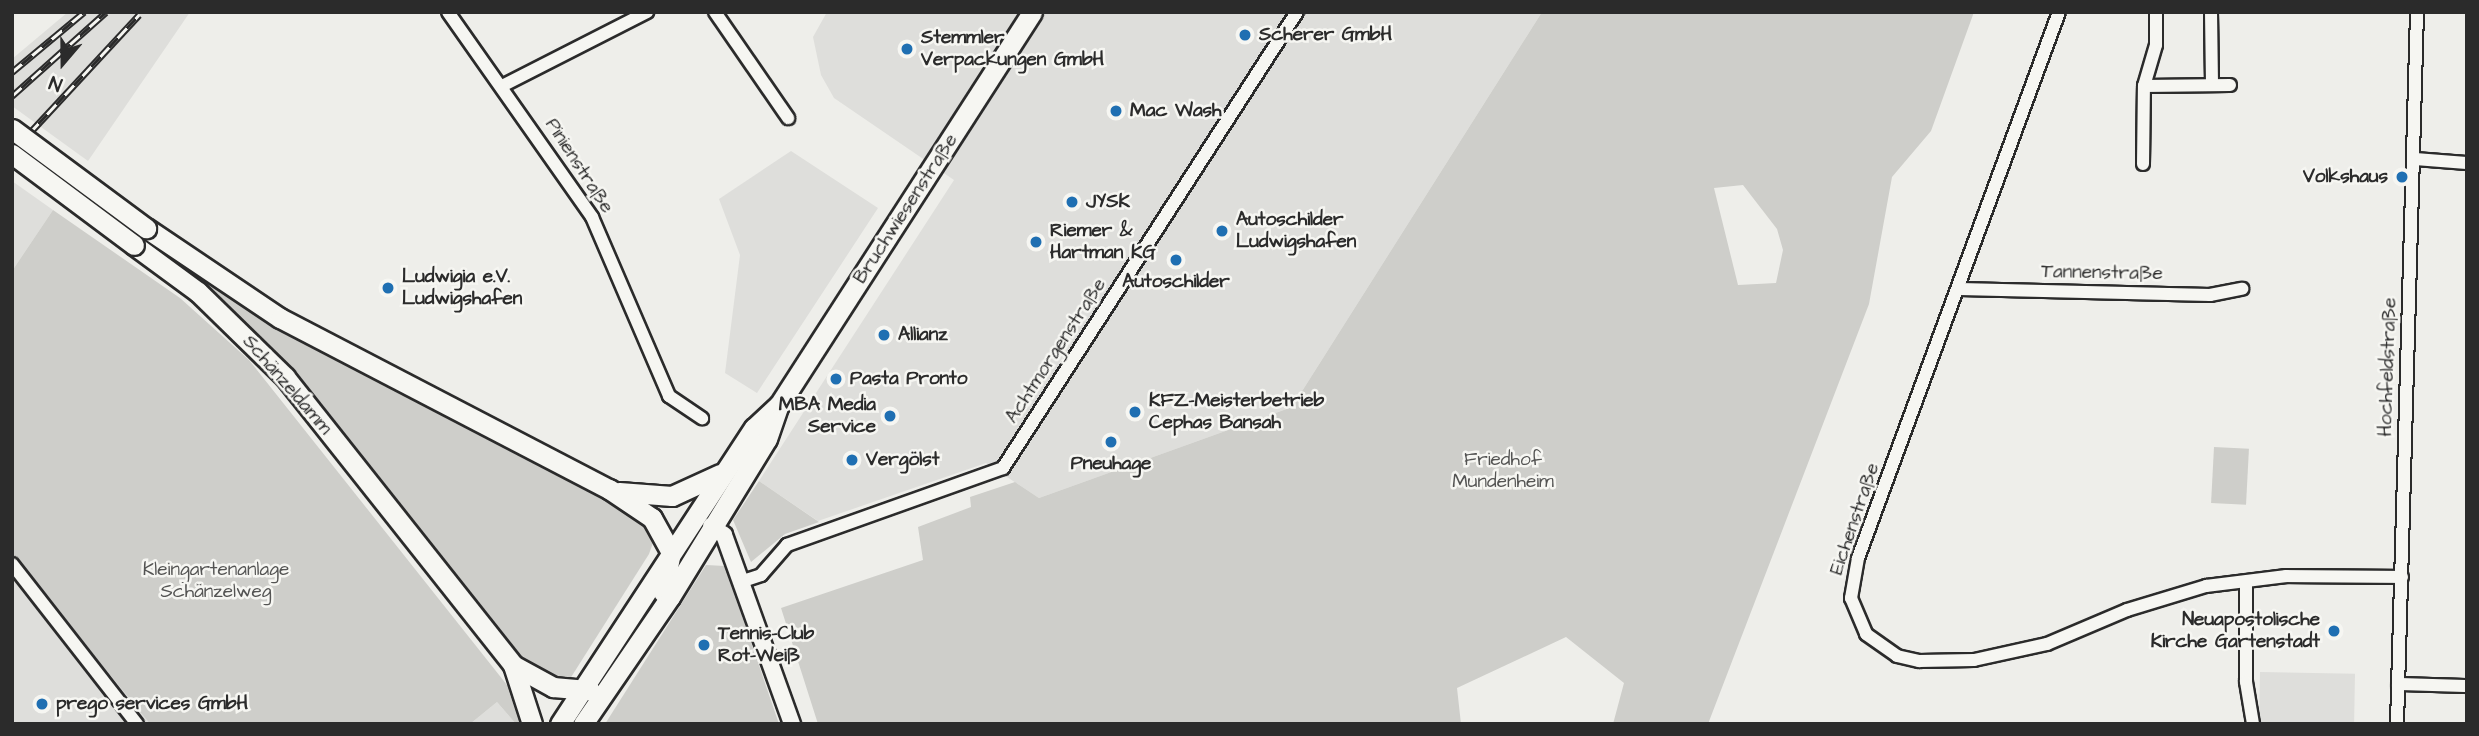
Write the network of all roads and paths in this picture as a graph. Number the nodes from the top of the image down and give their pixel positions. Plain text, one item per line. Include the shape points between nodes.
1 (449, 12) edge
2 (647, 12) edge
3 (715, 12) edge
4 (1032, 12) edge
5 (1297, 12) edge
6 (2059, 12) edge
7 (2156, 12) edge
8 (2211, 12) edge
9 (2417, 12) edge
10 (2212, 85) junction
11 (2230, 85) dead end
12 (502, 86) junction
13 (2144, 86) junction
14 (788, 118) dead end
15 (12, 130) edge
16 (12, 154) edge
17 (2415, 159) junction
18 (2467, 163) edge
19 (2143, 164) dead end
20 (1960, 289) junction
21 (2242, 289) dead end
22 (779, 405) junction
23 (702, 418) dead end
24 (724, 472) junction
25 (609, 489) junction
26 (712, 526) junction
27 (670, 552) junction
28 (15, 571) edge
29 (2402, 577) junction
30 (743, 581) junction
31 (2246, 582) junction
32 (657, 609) junction
33 (513, 665) junction
34 (2398, 684) junction
35 (2467, 686) edge
36 (606, 689) junction
37 (581, 691) junction
38 (137, 724) edge
39 (532, 724) edge
40 (560, 724) edge
41 (583, 724) edge
42 (792, 724) edge
43 (2253, 724) edge
44 (2397, 724) edge

1 - 12 street, Pinienstraße
2 - 12 street
3 - 14 street
4 - 22 main road, Bruchwiesenstraße
5 - 30 street, Achtmorgenstraße via 1003,468 788,545 761,575
6 - 20 street, Eichenstraße
7 - 13 street via 2156,45
8 - 10 street
9 - 17 street, Hochfeldstraße
10 - 11 street
10 - 13 street
12 - 23 street, Pinienstraße via 592,217 669,396
13 - 19 street
15 - 25 main road, Schänzeldamm, bridge via 280,318
16 - 33 main road, Schänzeldamm, bridge via 198,292 285,377
17 - 18 street
17 - 29 street, Hochfeldstraße
20 - 21 street, Tannenstraße via 2210,295
20 - 31 street, Eichenstraße via 1852,580 1851,598 1866,634 1897,656 1919,662 1974,660 2047,644 2127,610 2206,586
22 - 24 main road, Bruchwiesenstraße via 754,428
22 - 26 main road, Bruchwiesenstraße via 767,439
24 - 25 main road, Schänzeldamm via 672,496 653,498
24 - 27 main road, Bruchwiesenstraße
25 - 27 main road, Schänzeldamm via 662,528
26 - 30 street via 724,535
26 - 32 main road, Bruchwiesenstraße
27 - 32 main road
27 - 37 main road, Bruchwiesenstraße
28 - 38 street
29 - 31 street, Eichenstraße via 2286,576
29 - 34 street, Hochfeldstraße
30 - 42 street
31 - 43 street via 2246,682
32 - 36 main road, Bruchwiesenstraße
33 - 37 main road, Schänzeldamm via 553,687
33 - 39 main road, Schänzeldamm
34 - 35 street
34 - 44 street, Hochfeldstraße
36 - 37 main road, Schänzeldamm
36 - 41 main road, Bruchwiesenstraße
37 - 40 main road, Bruchwiesenstraße

